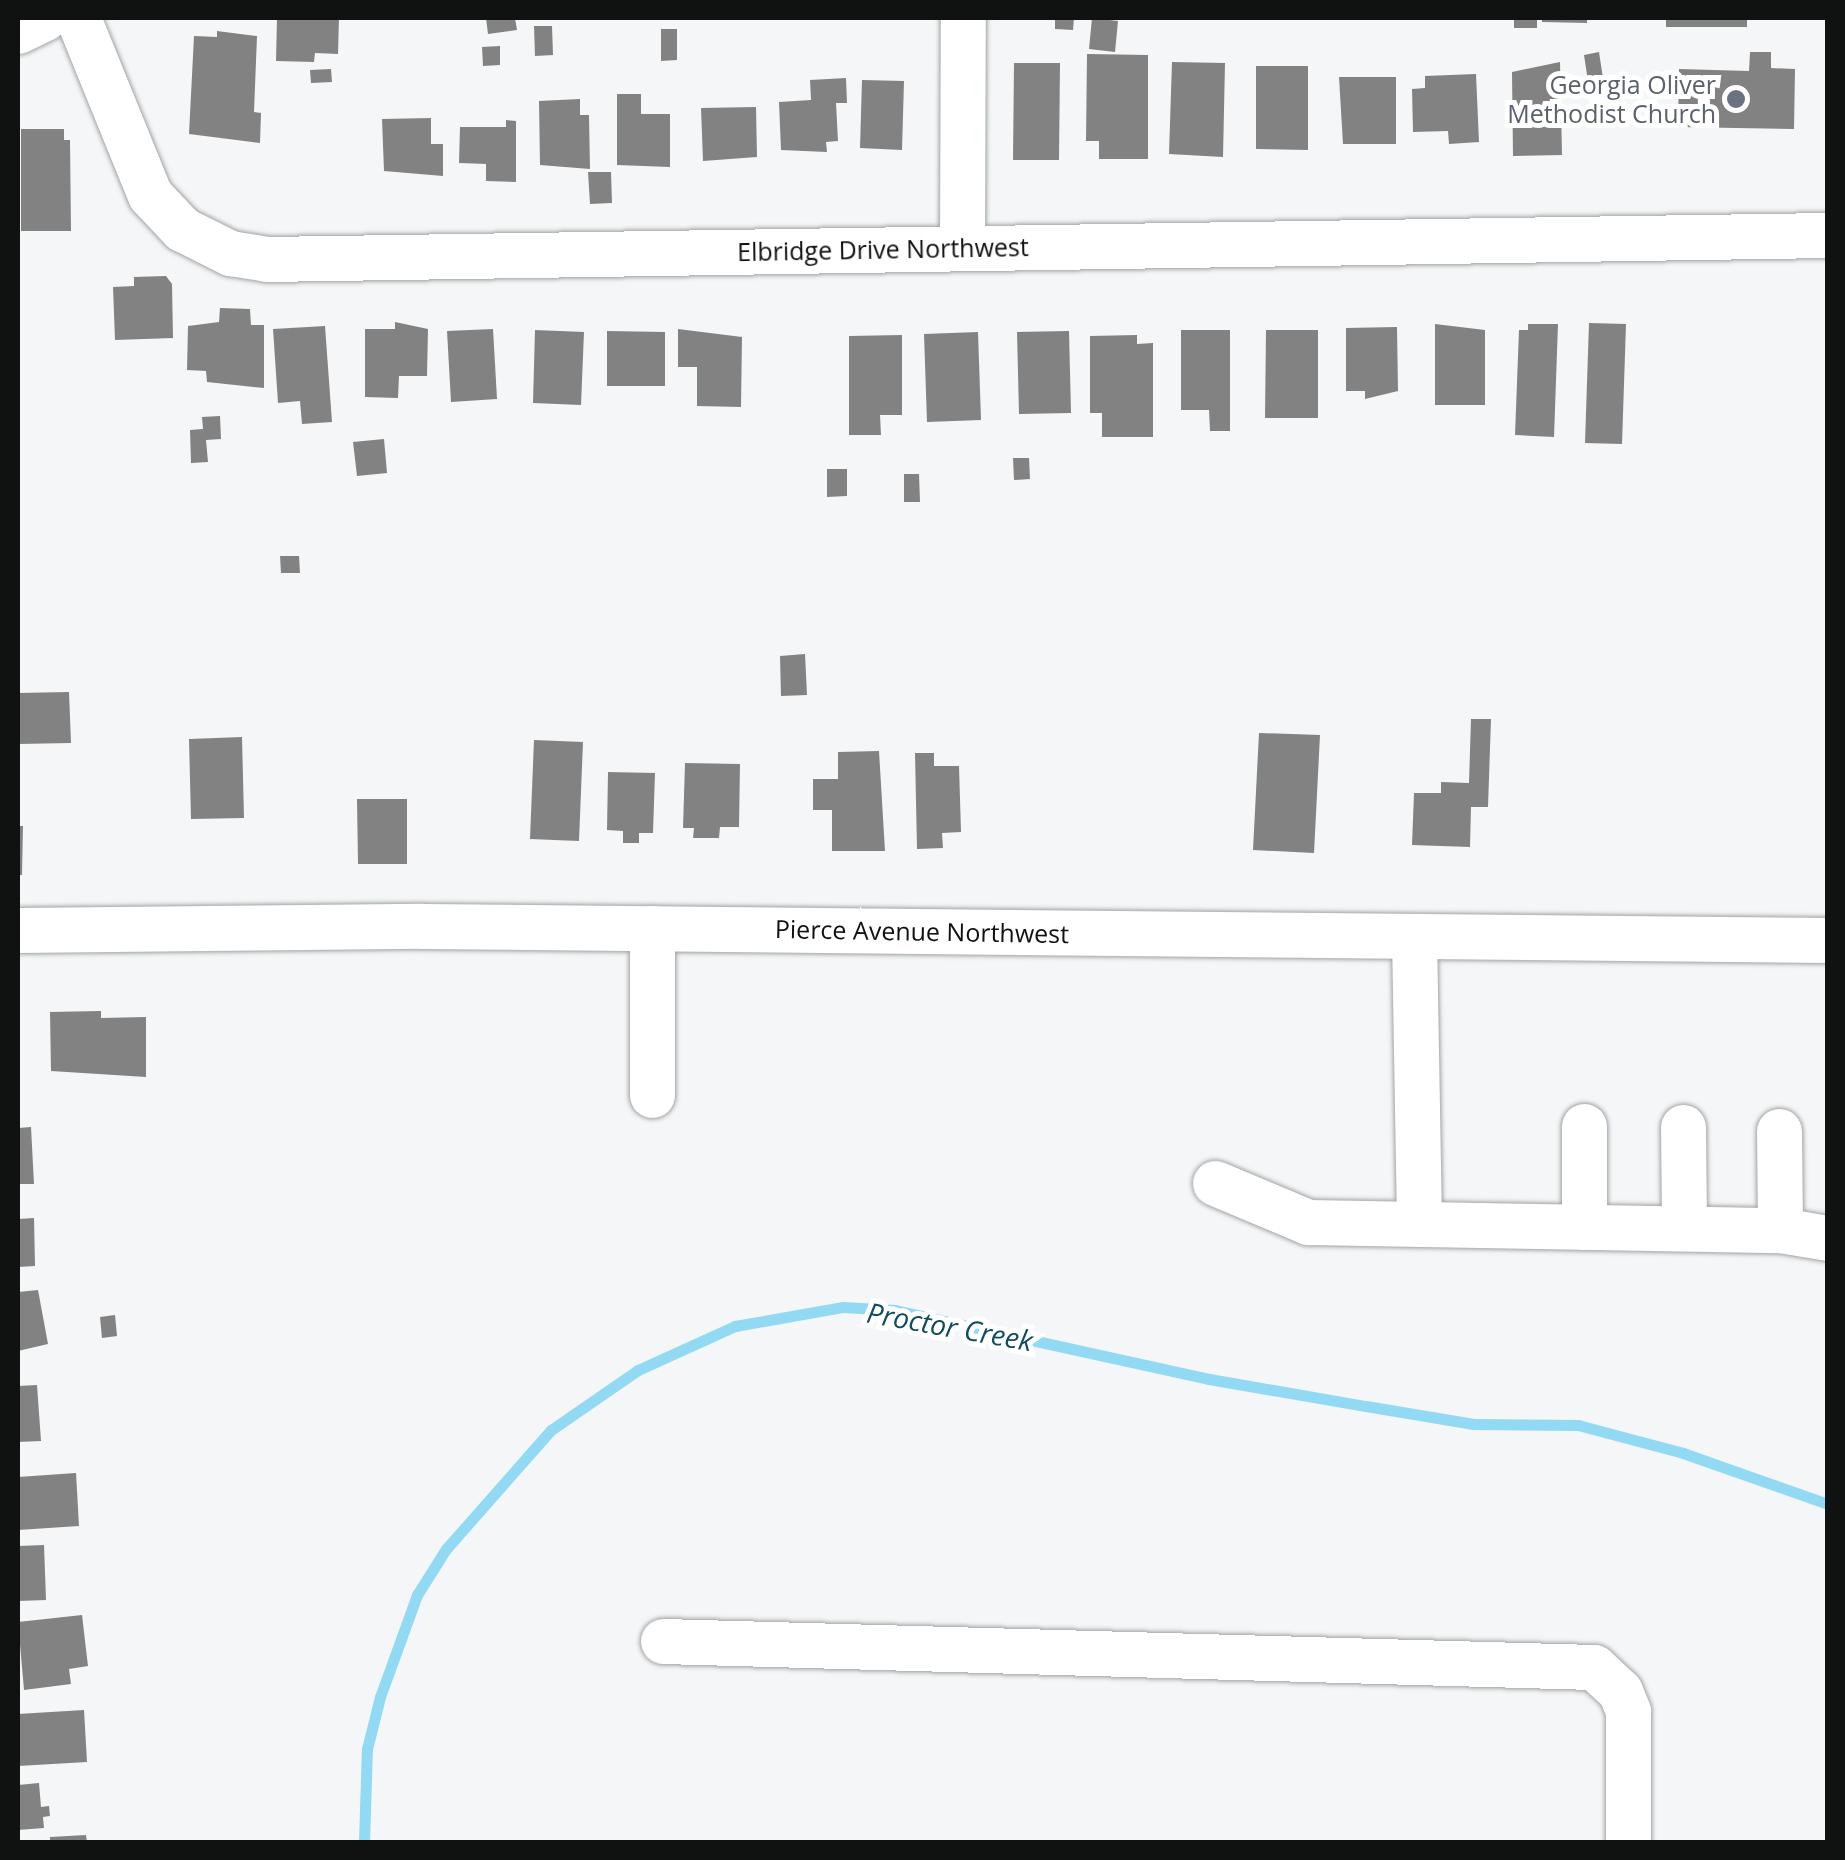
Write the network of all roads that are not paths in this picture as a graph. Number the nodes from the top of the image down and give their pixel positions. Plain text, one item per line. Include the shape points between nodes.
1 (46, 18) edge
2 (78, 18) edge
3 (963, 18) edge
4 (18, 31) edge
5 (1828, 235) edge
6 (962, 248) junction
7 (652, 928) junction
8 (18, 930) edge
9 (1414, 936) junction
10 (1828, 940) edge
11 (652, 1095) dead end
12 (1584, 1126) dead end
13 (1684, 1127) dead end
14 (1779, 1130) dead end
15 (1215, 1183) dead end
16 (1420, 1224) junction
17 (1584, 1226) junction
18 (1684, 1228) junction
19 (1780, 1230) junction
20 (1828, 1238) edge
21 (663, 1641) dead end
22 (1628, 1842) edge

1 - 4 street
2 - 6 street, Elbridge Drive Northwest via 150,194 182,229 230,253 266,259
3 - 6 street
5 - 6 street, Elbridge Drive Northwest
7 - 8 street, Pierce Avenue Northwest
7 - 9 street, Pierce Avenue Northwest
7 - 11 street
9 - 10 street, Pierce Avenue Northwest
9 - 16 street
12 - 17 street
13 - 18 street
14 - 19 street
15 - 16 street via 1308,1222
16 - 17 street
17 - 18 street
18 - 19 street
19 - 20 street
21 - 22 street via 1594,1667 1620,1691 1628,1711

